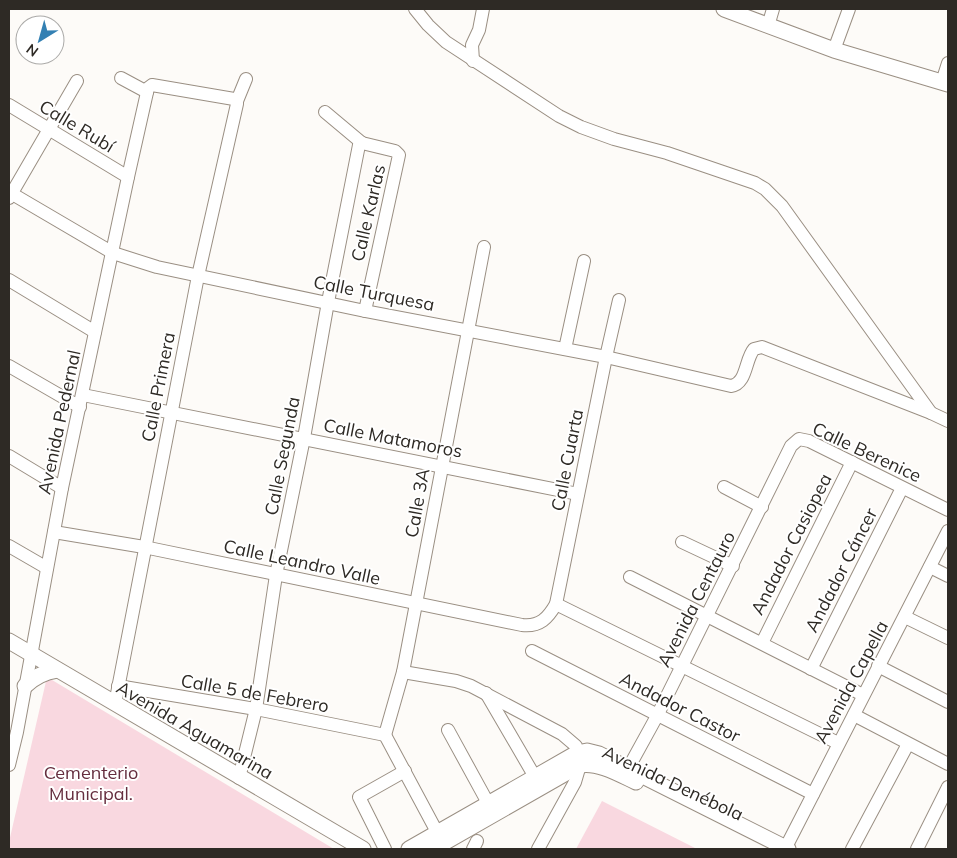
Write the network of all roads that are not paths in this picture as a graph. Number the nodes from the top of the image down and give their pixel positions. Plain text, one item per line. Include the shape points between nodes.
1 (415, 9) edge
2 (483, 9) edge
3 (724, 9) edge
4 (774, 9) edge
5 (849, 9) edge
6 (768, 26) junction
7 (834, 50) junction
8 (473, 61) junction
9 (948, 63) edge
10 (121, 78) dead end
11 (246, 79) dead end
12 (77, 81) dead end
13 (945, 83) edge
14 (147, 90) junction
15 (237, 101) junction
16 (9, 105) edge
17 (325, 112) dead end
18 (49, 129) junction
19 (362, 143) junction
20 (128, 177) junction
21 (10, 194) edge
22 (484, 247) dead end
23 (112, 253) junction
24 (584, 261) dead end
25 (198, 276) junction
26 (9, 280) edge
27 (619, 300) dead end
28 (328, 302) junction
29 (365, 311) junction
30 (468, 330) junction
31 (95, 332) junction
32 (565, 349) junction
33 (606, 357) junction
34 (9, 366) edge
35 (81, 401) junction
36 (172, 412) junction
37 (931, 413) junction
38 (948, 421) edge
39 (304, 438) junction
40 (799, 439) joint
41 (9, 456) edge
42 (852, 462) junction
43 (442, 466) junction
44 (724, 487) dead end
45 (62, 488) junction
46 (902, 488) junction
47 (578, 494) junction
48 (762, 507) junction
49 (948, 510) edge
50 (948, 531) edge
51 (54, 532) junction
52 (682, 542) dead end
53 (9, 546) edge
54 (144, 547) junction
55 (733, 566) junction
56 (930, 567) junction
57 (46, 568) junction
58 (276, 575) junction
59 (948, 576) edge
60 (630, 577) dead end
61 (417, 603) junction
62 (556, 604) junction
63 (707, 616) junction
64 (905, 617) junction
65 (542, 622) joint
66 (948, 638) edge
67 (9, 641) edge
68 (762, 643) junction
69 (532, 651) dead end
70 (30, 654) junction
71 (682, 665) junction
72 (878, 666) junction
73 (811, 669) junction
74 (57, 670) junction
75 (403, 672) junction
76 (25, 686) junction
77 (118, 686) junction
78 (486, 693) junction
79 (863, 694) junction
80 (948, 702) edge
81 (114, 704) junction
82 (256, 709) junction
83 (854, 715) junction
84 (657, 716) junction
85 (13, 729) edge
86 (448, 730) dead end
87 (386, 735) junction
88 (838, 743) junction
89 (908, 744) junction
90 (578, 759) junction
91 (948, 764) edge
92 (9, 765) edge
93 (405, 771) junction
94 (626, 772) junction
95 (535, 776) junction
96 (239, 778) junction
97 (948, 787) edge
98 (813, 794) junction
99 (488, 803) junction
100 (699, 809) junction
101 (437, 832) junction
102 (363, 849) edge
103 (385, 849) edge
104 (409, 849) edge
105 (433, 849) edge
106 (538, 849) edge
107 (767, 849) edge
108 (786, 849) edge
109 (852, 849) edge
110 (916, 849) edge

1 - 8 street via 446,42
2 - 8 street via 472,45
3 - 6 main road
4 - 6 street
5 - 7 street
6 - 7 main road
7 - 13 main road
8 - 37 street via 581,127 692,161 766,189 782,206
9 - 13 street
10 - 14 street
11 - 15 street, Calle Primera
12 - 18 street
14 - 15 street via 152,85
14 - 20 street, Avenida Pedernal
15 - 25 street, Calle Primera
16 - 18 street, Calle Rubí
17 - 19 street
18 - 20 street, Calle Rubí
18 - 21 street
19 - 28 street, Calle Segunda via 359,145
19 - 29 street, Calle Karlas via 398,152 399,155
20 - 23 street, Avenida Pedernal
21 - 23 street, Calle Turquesa
22 - 30 street, Calle 3A
23 - 25 street, Calle Turquesa
23 - 31 street, Avenida Pedernal
24 - 32 street
25 - 28 street, Calle Turquesa
25 - 36 street, Calle Primera
26 - 31 street
27 - 33 street, Calle Cuarta
28 - 29 street, Calle Turquesa
28 - 39 street, Calle Segunda
29 - 30 street, Calle Turquesa
30 - 32 street, Calle Turquesa
30 - 43 street, Calle 3A
31 - 35 street, Avenida Pedernal
32 - 33 street, Calle Turquesa
33 - 37 street, Calle Turquesa via 731,386 738,384 750,354 758,347
33 - 47 street, Calle Cuarta
34 - 35 street, Calle Matamoros
35 - 36 street, Calle Matamoros
35 - 45 street, Avenida Pedernal
36 - 39 street, Calle Matamoros
36 - 54 street, Calle Primera
37 - 38 street
39 - 43 street, Calle Matamoros
39 - 58 street, Calle Segunda
40 - 42 street, Calle Berenice
40 - 48 street, Avenida Centauro via 791,446
41 - 45 street
42 - 46 street, Calle Berenice
42 - 68 street, Andador Casiopea
43 - 47 street, Calle Matamoros
43 - 61 street, Calle 3A
44 - 48 street
45 - 51 street, Avenida Pedernal
46 - 49 street, Calle Berenice
46 - 73 street, Andador Cáncer
47 - 62 street, Calle Cuarta
48 - 55 street, Avenida Centauro
50 - 56 street, Avenida Capella
51 - 54 street, Calle Leandro Valle
51 - 57 street, Avenida Pedernal
52 - 55 street
53 - 57 street
54 - 58 street, Calle Leandro Valle
54 - 77 street, Calle Primera
55 - 63 street, Avenida Centauro
56 - 59 street
56 - 64 street, Avenida Capella
57 - 70 street, Avenida Pedernal
58 - 61 street, Calle Leandro Valle
58 - 82 street, Calle Segunda
60 - 63 street
61 - 65 street, Calle Leandro Valle via 522,625 533,626
61 - 75 street, Calle 3A
62 - 65 street, Calle Cuarta
62 - 71 street
63 - 68 street
63 - 71 street, Avenida Centauro
64 - 66 street
64 - 72 street, Avenida Capella
67 - 70 main road, Avenida Aguamarina
68 - 73 street
69 - 84 street, Andador Castor
70 - 74 main road, Avenida Aguamarina
70 - 76 street, Avenida Pedernal
71 - 84 street, Avenida Centauro
71 - 88 street
72 - 79 street, Avenida Capella
72 - 80 street
73 - 79 street
74 - 76 main road via 43,673
74 - 81 main road, Avenida Aguamarina
75 - 78 street, Avenida Denébola via 456,681
75 - 87 street, Calle 3A
76 - 85 street, Avenida Pedernal
77 - 81 street, Calle Primera
77 - 82 street, Calle 5 de Febrero
78 - 90 street, Avenida Denébola via 562,734 576,746
78 - 95 street
79 - 83 street, Avenida Capella
81 - 96 main road, Avenida Aguamarina
82 - 87 street, Calle 5 de Febrero
82 - 96 street, Calle Segunda
83 - 88 street, Avenida Capella
83 - 89 street
84 - 94 street, Avenida Centauro
84 - 98 street, Andador Castor
85 - 92 street, Avenida Pedernal
86 - 99 street
87 - 93 street
88 - 98 street, Avenida Capella
89 - 91 street
89 - 109 street
90 - 94 main road, Avenida Denébola
90 - 95 main road, Avenida Denébola
90 - 105 main road, Avenida Denébola
90 - 106 street via 576,782
93 - 101 street
93 - 103 street via 359,797
94 - 100 main road, Avenida Denébola
95 - 99 main road, Avenida Denébola
96 - 102 main road, Avenida Aguamarina
97 - 110 street
98 - 108 street, Avenida Capella
99 - 101 main road, Avenida Denébola
100 - 107 main road, Avenida Denébola
100 - 108 main road, Avenida Denébola
101 - 104 main road, Avenida Denébola

